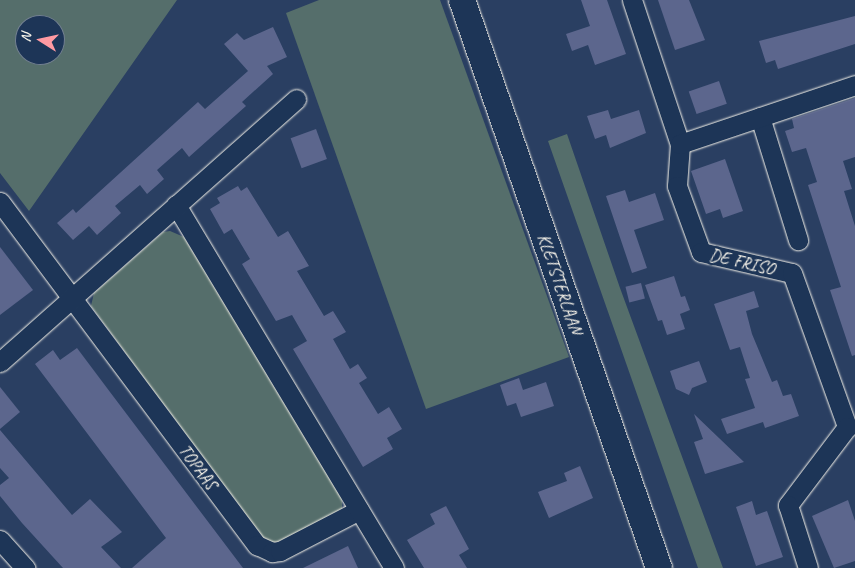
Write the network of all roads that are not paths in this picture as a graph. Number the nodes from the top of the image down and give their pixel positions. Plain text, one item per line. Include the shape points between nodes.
1 (462, 0) edge
2 (632, 0) edge
3 (855, 85) edge
4 (296, 99) dead end
5 (760, 117) junction
6 (680, 144) junction
7 (0, 202) edge
8 (176, 205) junction
9 (798, 240) dead end
10 (72, 297) junction
11 (0, 362) edge
12 (851, 429) edge
13 (359, 510) junction
14 (0, 540) edge
15 (25, 568) edge
16 (394, 568) edge
17 (659, 568) edge
18 (808, 568) edge

1 - 17 main road, KLETSTERLAAN
2 - 6 street, DE FRISO
3 - 5 street
4 - 8 street
5 - 6 street
5 - 9 street
6 - 12 street, DE FRISO via 677,186 701,252 792,273
7 - 10 street, TOPAAS
8 - 10 street
8 - 13 street
10 - 11 street
10 - 13 street, TOPAAS via 258,545 272,552 280,551
12 - 18 street, DE FRISO via 788,506
13 - 16 street
14 - 15 street

